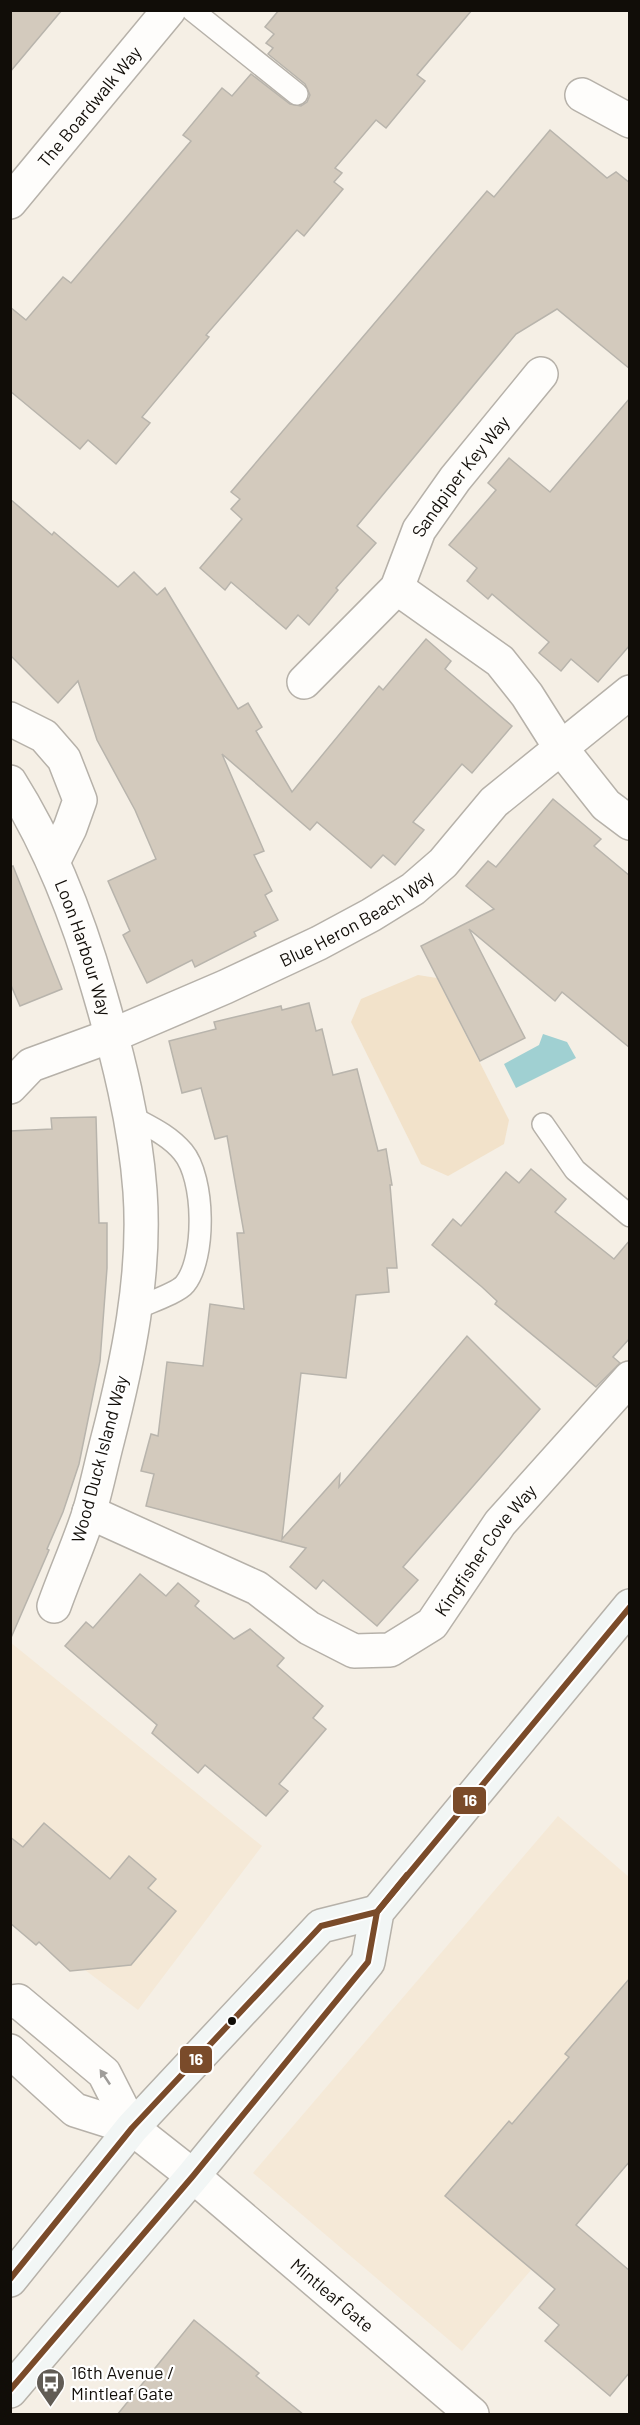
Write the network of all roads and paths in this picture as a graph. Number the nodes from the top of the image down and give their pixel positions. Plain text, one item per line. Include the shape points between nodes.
1 (169, 10) edge
2 (192, 10) edge
3 (297, 94) dead end
4 (582, 95) dead end
5 (630, 121) edge
6 (10, 202) edge
7 (542, 374) dead end
8 (397, 588) junction
9 (304, 682) dead end
10 (630, 692) edge
11 (10, 719) edge
12 (560, 747) junction
13 (10, 782) edge
14 (630, 823) edge
15 (54, 860) junction
16 (113, 1035) junction
17 (17, 1070) edge
18 (130, 1116) junction
19 (543, 1124) dead end
20 (630, 1216) edge
21 (135, 1309) junction
22 (630, 1378) edge
23 (89, 1512) junction
24 (630, 1605) edge
25 (54, 1606) dead end
26 (377, 1912) junction
27 (10, 2002) edge
28 (10, 2051) edge
29 (132, 2128) junction
30 (193, 2176) junction
31 (10, 2280) edge
32 (10, 2391) edge
33 (472, 2415) edge

1 - 6 street, The Boardwalk Way
2 - 3 lane
4 - 5 street
7 - 8 street, Sandpiper Key Way via 455,479 419,530
8 - 9 street, Sandpiper Key Way
8 - 12 street via 500,661
10 - 12 street, Blue Heron Beach Way
11 - 15 street, Loon Harbour Way via 44,736 64,759 80,800
12 - 14 street via 606,805
12 - 16 street, Blue Heron Beach Way via 494,802 443,863 413,889 318,943
13 - 15 street, Loon Harbour Way
15 - 16 street, Loon Harbour Way
16 - 17 street, Blue Heron Beach Way
16 - 18 street, Wood Duck Island Way
18 - 21 street, Wood Duck Island Way via 141,1226
18 - 21 lane via 169,1136 186,1154 198,1183 196,1264 184,1286
19 - 20 lane via 575,1170
21 - 23 street, Wood Duck Island Way via 119,1395
22 - 23 street, Kingfisher Cove Way via 500,1523 432,1624 390,1650 354,1651 309,1628 257,1588
23 - 25 street, Wood Duck Island Way
24 - 26 main road
26 - 29 main road via 321,1926
26 - 30 main road via 368,1962
29 -> 27 street via 104,2073 18,2001
28 - 29 street via 75,2110
29 - 30 street, Mintleaf Gate
29 - 31 main road
30 - 32 main road
30 - 33 street, Mintleaf Gate

